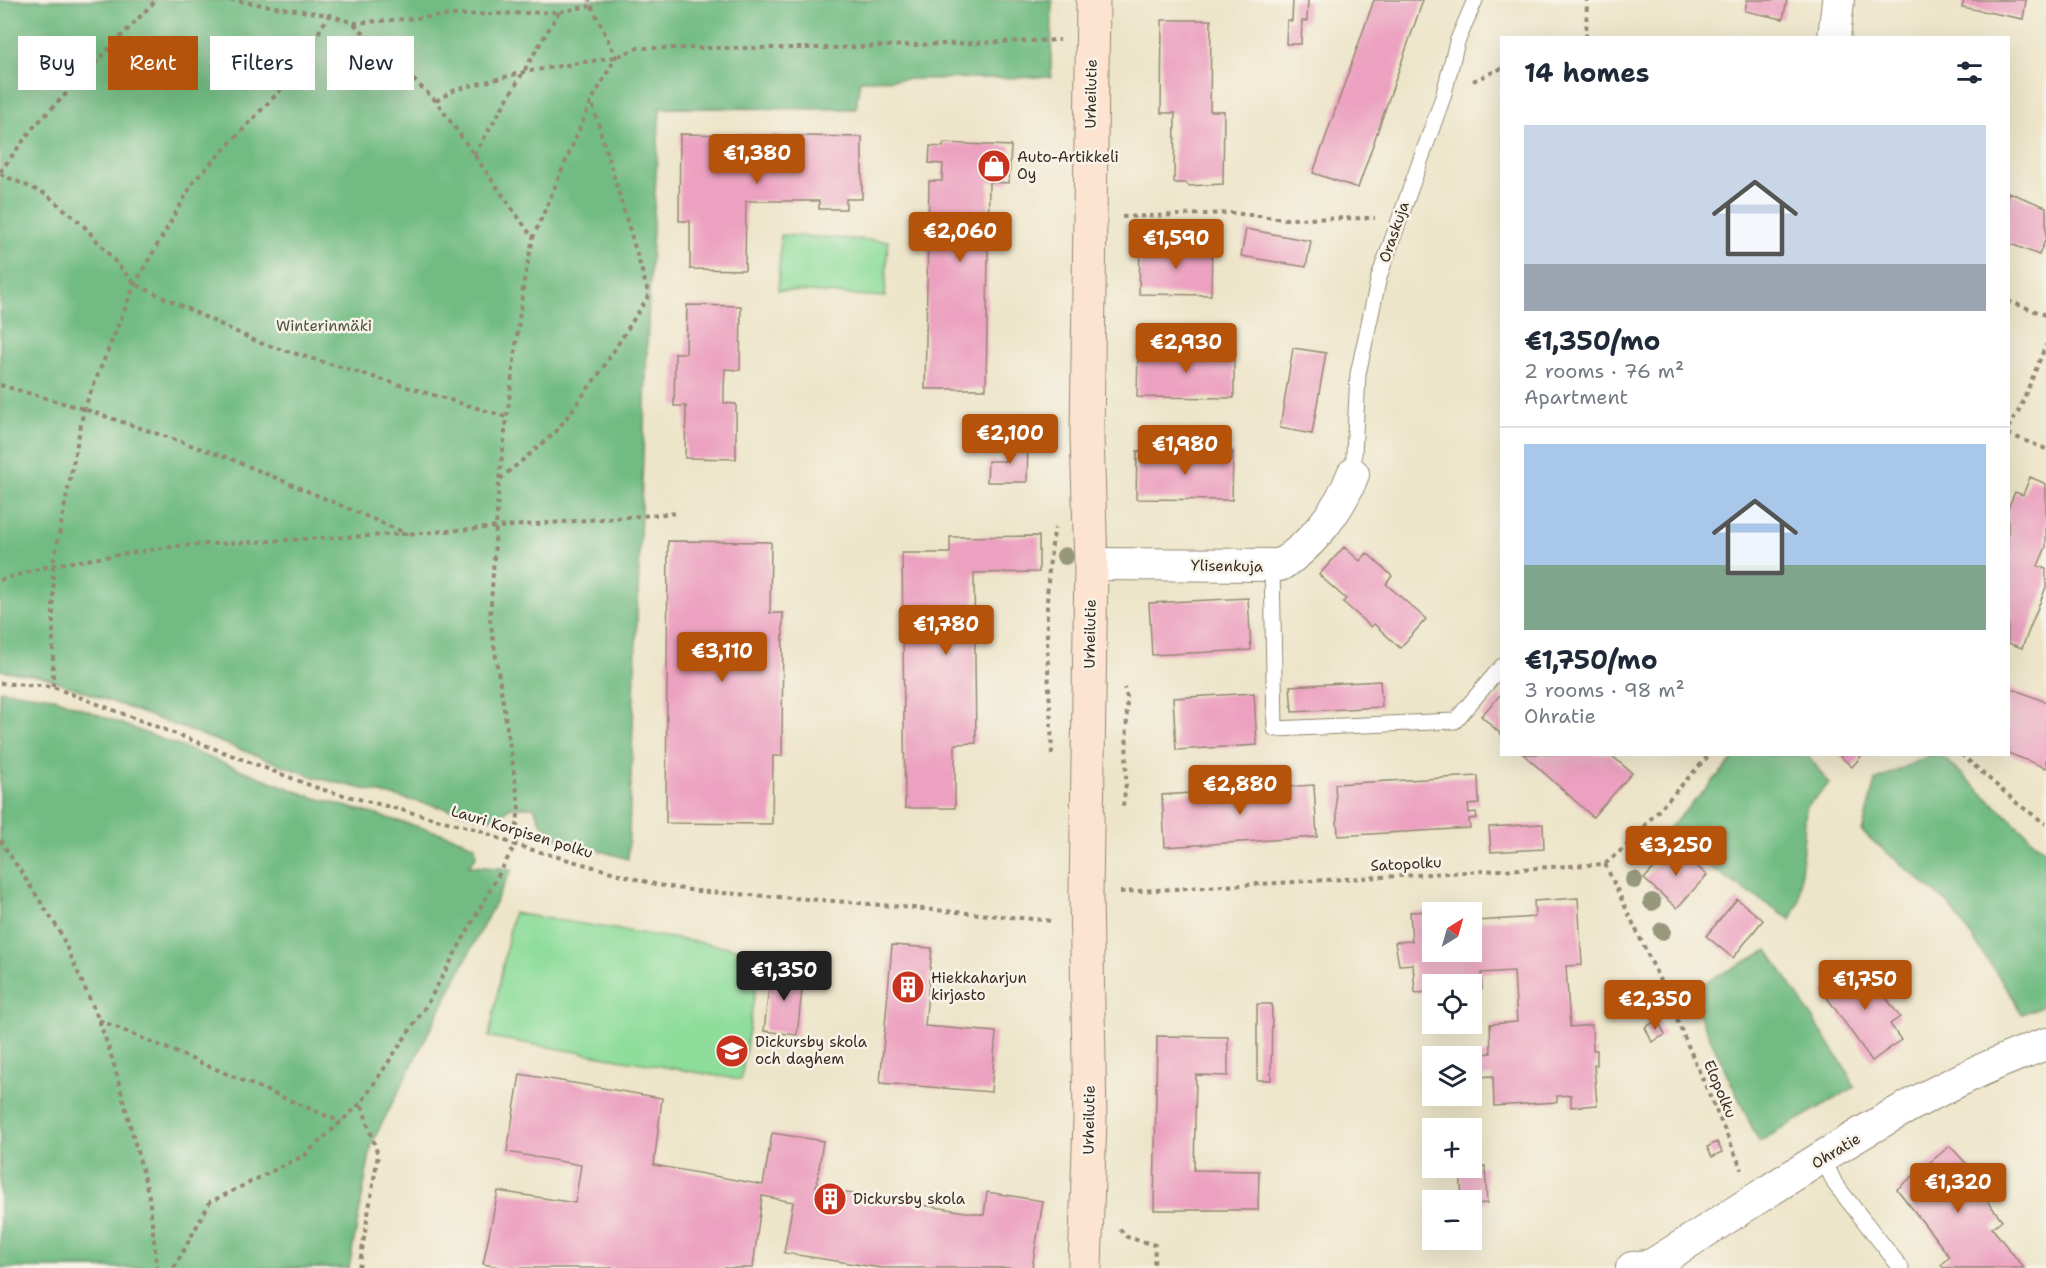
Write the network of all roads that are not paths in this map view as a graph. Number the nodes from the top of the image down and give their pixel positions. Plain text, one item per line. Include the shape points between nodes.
1 (1093, 0) edge
2 (1475, 0) edge
3 (1838, 0) edge
4 (1834, 36) edge
5 (1353, 474) joint
6 (1091, 564) junction
7 (1272, 566) junction
8 (1500, 668) edge
9 (2046, 1044) edge
10 (1823, 1158) junction
11 (1645, 1267) edge
12 (1085, 1268) edge
13 (1901, 1268) edge

1 - 6 main road, Urheilutie via 1087,424
2 - 5 lane, Oraskuja via 1456,42 1443,97 1379,277 1358,374
3 - 4 street
5 - 7 street, Ylisenkuja via 1341,505 1293,558
6 - 7 street, Ylisenkuja
6 - 12 main road, Urheilutie via 1086,895 1090,1119
7 - 8 lane via 1275,729 1455,721
9 - 10 street, Ohratie via 1941,1088
10 - 11 street, Ohratie
10 - 13 lane via 1835,1184

